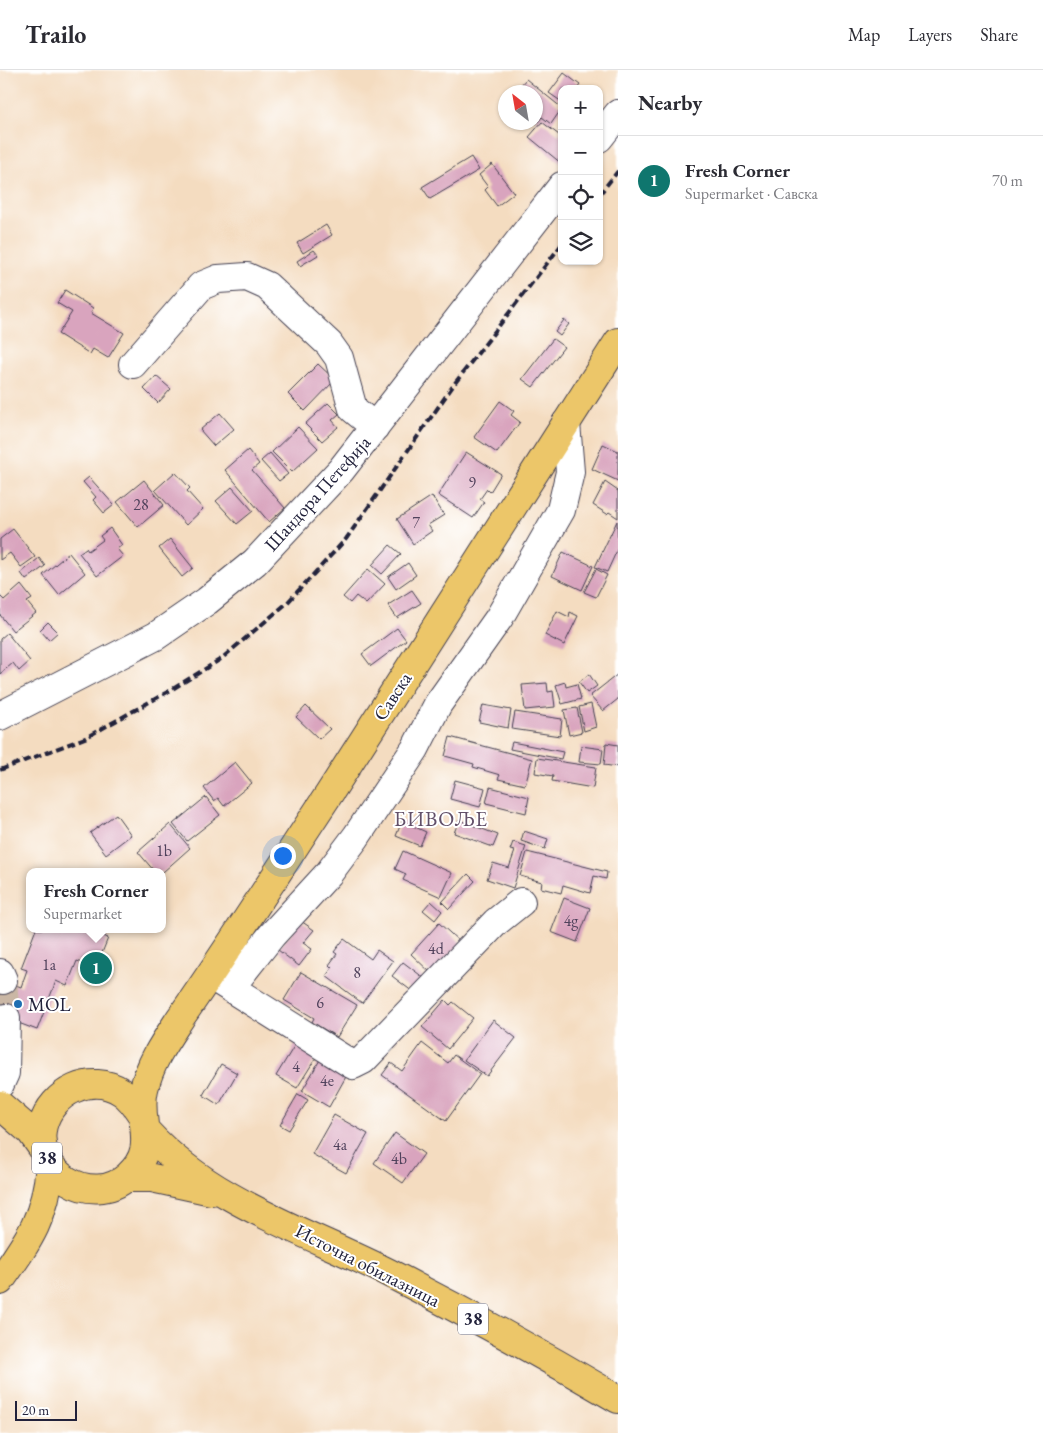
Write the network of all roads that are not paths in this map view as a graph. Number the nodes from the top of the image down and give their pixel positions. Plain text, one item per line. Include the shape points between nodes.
1 (618, 114) edge
2 (603, 133) edge
3 (558, 191) edge
4 (618, 342) edge
5 (133, 364) dead end
6 (566, 423) junction
7 (375, 427) junction
8 (0, 716) edge
9 (521, 902) dead end
10 (220, 982) junction
11 (4, 1026) tunnel mouth
12 (161, 1047) junction
13 (0, 1084) edge
14 (102, 1085) junction
15 (0, 1101) edge
16 (55, 1101) junction
17 (0, 1105) edge
18 (144, 1123) junction
19 (47, 1157) junction
20 (127, 1178) junction
21 (94, 1189) junction
22 (221, 1192) junction
23 (34, 1228) junction
24 (7, 1271) edge
25 (618, 1399) edge

1 - 2 street
3 - 7 street, Шандора Петефија
4 - 6 main road, Савска
5 - 7 street via 201,286 218,279 247,277 267,286 329,344 339,358 354,409
6 - 10 main road, Савска via 427,642
6 - 10 street via 570,472 562,510 499,618 438,704 415,749 329,874 272,935
7 - 8 street, Шандора Петефија via 341,470 255,562 207,601 156,636
9 - 10 street via 496,922 363,1060 353,1065
10 - 12 main road, Савска
11 - 13 street via 5,1073
12 - 14 main road, Савска via 135,1072
12 - 18 main road, Савска via 145,1085
14 - 16 main road, 38 via 77,1087
14 - 18 main road, 38 via 119,1090 133,1100
15 - 16 main road, 38 via 27,1106
16 - 19 main road, 38 via 46,1115 42,1132
17 - 19 main road, 38 via 31,1132
18 - 20 main road via 145,1149
18 - 22 main road, Источна обилазница / 38 via 165,1152
19 - 21 main road, 38 via 62,1178 77,1186
19 - 23 main road via 44,1207
20 - 21 main road, 38 via 111,1186
20 - 22 main road, Источна обилазница / 38 via 152,1178
21 - 23 main road via 54,1210
22 - 25 main road, Источна обилазница / 38 via 390,1274
23 - 24 main road

